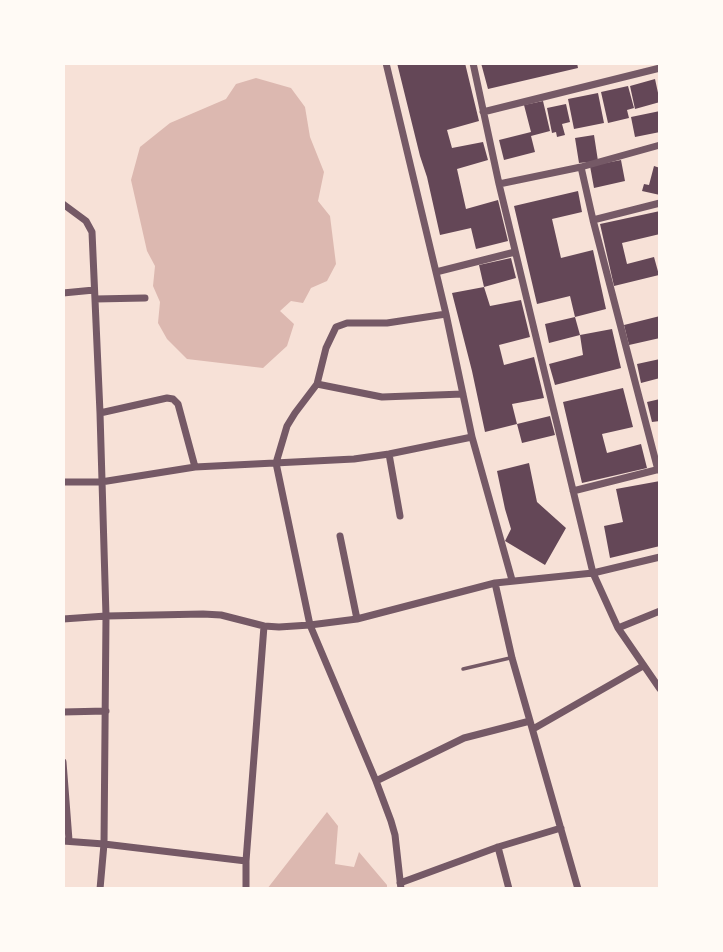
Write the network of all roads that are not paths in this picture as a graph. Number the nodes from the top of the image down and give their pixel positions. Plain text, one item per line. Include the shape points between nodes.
1 (386, 63) edge
2 (473, 63) edge
3 (659, 63) edge
4 (660, 69) edge
5 (482, 112) junction
6 (660, 145) edge
7 (581, 167) junction
8 (499, 184) junction
9 (660, 203) edge
10 (63, 204) edge
11 (593, 220) junction
12 (515, 253) junction
13 (436, 272) junction
14 (63, 293) edge
15 (94, 295) junction
16 (145, 298) dead end
17 (446, 314) junction
18 (317, 384) junction
19 (464, 394) junction
20 (100, 413) junction
21 (472, 437) junction
22 (389, 454) junction
23 (276, 463) junction
24 (195, 467) junction
25 (659, 470) edge
26 (63, 482) edge
27 (102, 482) junction
28 (573, 492) junction
29 (400, 516) dead end
30 (340, 536) dead end
31 (660, 558) edge
32 (593, 573) junction
33 (512, 580) junction
34 (495, 583) junction
35 (660, 611) edge
36 (106, 616) junction
37 (63, 619) edge
38 (357, 619) junction
39 (310, 625) junction
40 (264, 626) junction
41 (618, 628) junction
42 (513, 658) junction
43 (643, 666) junction
44 (463, 669) dead end
45 (660, 689) edge
46 (106, 711) junction
47 (63, 712) edge
48 (530, 721) junction
49 (533, 729) junction
50 (63, 762) edge
51 (376, 781) junction
52 (65, 799) edge
53 (561, 828) junction
54 (66, 841) edge
55 (104, 844) junction
56 (498, 847) junction
57 (246, 861) junction
58 (400, 886) edge
59 (100, 889) edge
60 (246, 889) edge
61 (509, 889) edge
62 (578, 889) edge

1 - 13 street
2 - 5 street
3 - 4 street
4 - 5 street
5 - 8 street
6 - 7 street
7 - 8 street
7 - 11 street
8 - 12 street
9 - 11 street
10 - 15 street via 86,221 92,232
11 - 25 street
12 - 13 street
12 - 28 street
13 - 17 street
14 - 15 street
15 - 16 street
15 - 20 street
17 - 18 street via 336,327
17 - 19 street
18 - 19 street via 382,397
18 - 23 street via 287,426
19 - 21 street
20 - 24 street via 173,399
20 - 27 street
21 - 22 street
21 - 33 street
22 - 23 street
22 - 29 street
23 - 24 street
23 - 39 street
24 - 27 street
25 - 28 street
26 - 27 street
27 - 36 street
28 - 32 street
30 - 38 street
31 - 32 street
32 - 33 street
32 - 41 street
33 - 34 street
34 - 38 street
34 - 42 street
35 - 41 street
36 - 37 street
36 - 40 street via 220,615
36 - 46 street
38 - 39 street
39 - 40 street
39 - 51 street
40 - 57 street
41 - 43 street
42 - 44 lane
42 - 48 street
43 - 45 street
43 - 49 street
46 - 47 street
46 - 55 street
48 - 49 street
48 - 51 street via 464,738
49 - 53 street
50 - 52 street
51 - 58 street via 395,835
52 - 54 street
53 - 56 street
53 - 62 street
54 - 55 street
55 - 57 street
55 - 59 street
56 - 58 street
56 - 61 street
57 - 60 street

